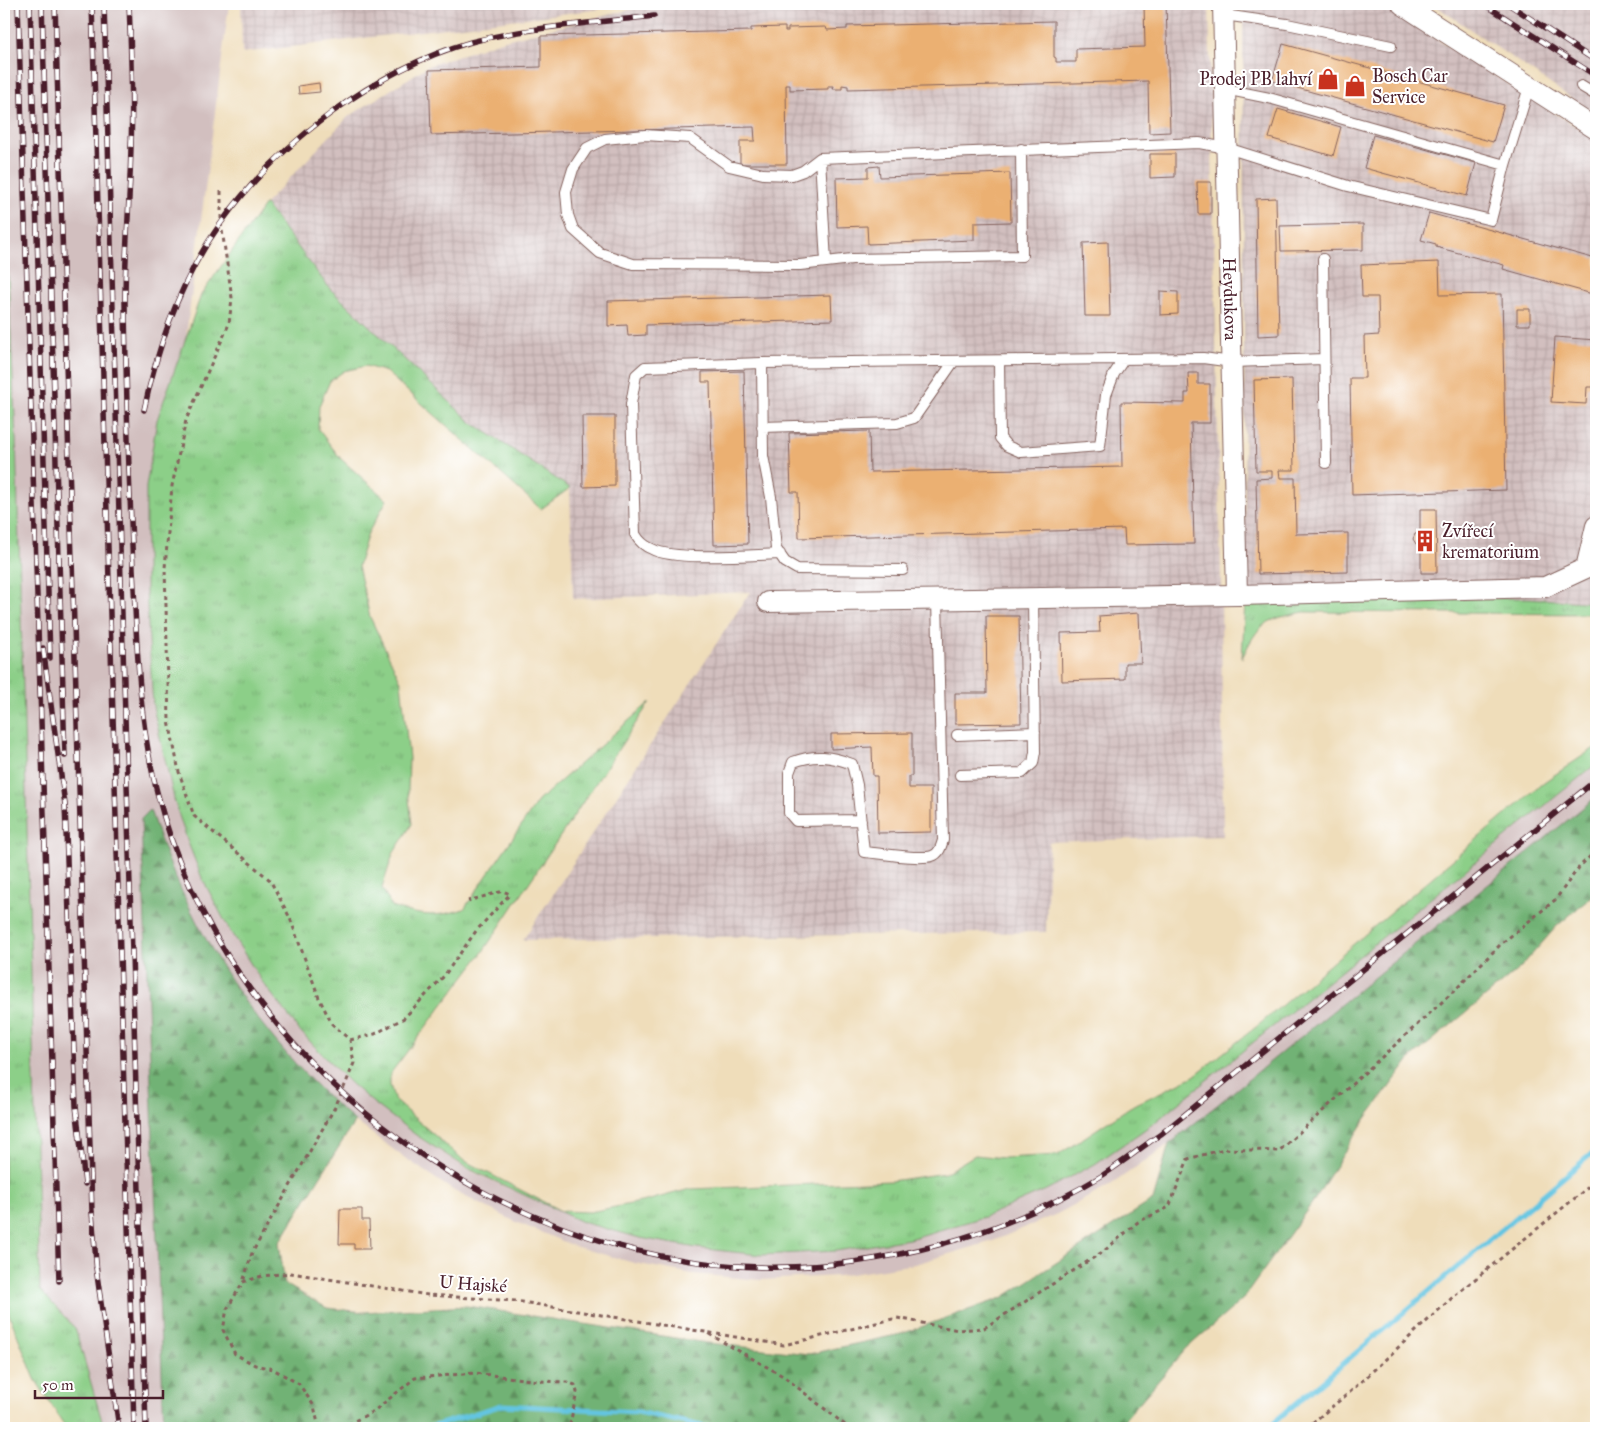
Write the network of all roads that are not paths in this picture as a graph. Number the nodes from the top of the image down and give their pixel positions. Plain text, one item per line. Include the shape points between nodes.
1 (1402, 4) edge
2 (1224, 10) edge
3 (1391, 46) dead end
4 (1581, 86) dead end
5 (1529, 87) junction
6 (1225, 89) junction
7 (1596, 96) edge
8 (1596, 130) edge
9 (1227, 148) junction
10 (1021, 150) junction
11 (820, 158) junction
12 (1505, 165) junction
13 (1323, 259) dead end
14 (826, 262) junction
15 (1124, 359) junction
16 (1324, 359) junction
17 (954, 361) junction
18 (999, 361) junction
19 (1232, 362) junction
20 (762, 363) junction
21 (762, 427) junction
22 (1326, 462) dead end
23 (1596, 526) edge
24 (780, 554) junction
25 (904, 570) dead end
26 (1237, 595) junction
27 (1033, 598) junction
28 (937, 600) junction
29 (768, 602) dead end
30 (1034, 732) junction
31 (957, 735) dead end
32 (960, 775) dead end
33 (860, 820) junction

1 - 5 street
2 - 3 lane
2 - 6 street, Heydukova
4 - 7 lane
5 - 8 street
5 - 12 lane
6 - 9 street, Heydukova
6 - 12 lane via 1269,98
9 - 10 lane via 1199,143
9 - 12 lane via 1348,186 1491,220
9 - 19 street, Heydukova
10 - 11 lane
10 - 14 lane via 1022,256
11 - 14 lane
11 - 14 lane via 792,175 763,174 729,166 690,138 645,135 605,139 587,148 573,169 566,192 573,229 600,253 633,264 800,265
13 - 16 lane
15 - 18 lane
15 - 18 lane via 1106,395 1100,446 1021,452 1007,446 1000,438
15 - 19 lane via 1203,358
16 - 19 lane
16 - 22 lane
17 - 18 lane
17 - 20 lane
17 - 21 lane via 914,418 898,422
19 - 26 street, Heydukova
20 - 21 lane
20 - 24 lane via 645,368 636,375 631,404 635,534 640,542 653,550 674,556
21 - 24 lane via 776,549
23 - 26 street via 1586,568 1545,588
24 - 25 lane via 785,562 797,569
26 - 27 street
27 - 28 street
27 - 30 lane
28 - 29 street
28 - 33 lane via 941,848 934,856 919,857 864,852
30 - 31 lane
30 - 32 lane via 1033,763 1022,773
33 - 33 lane via 852,764 834,757 807,757 794,762 789,773 789,813 796,821

